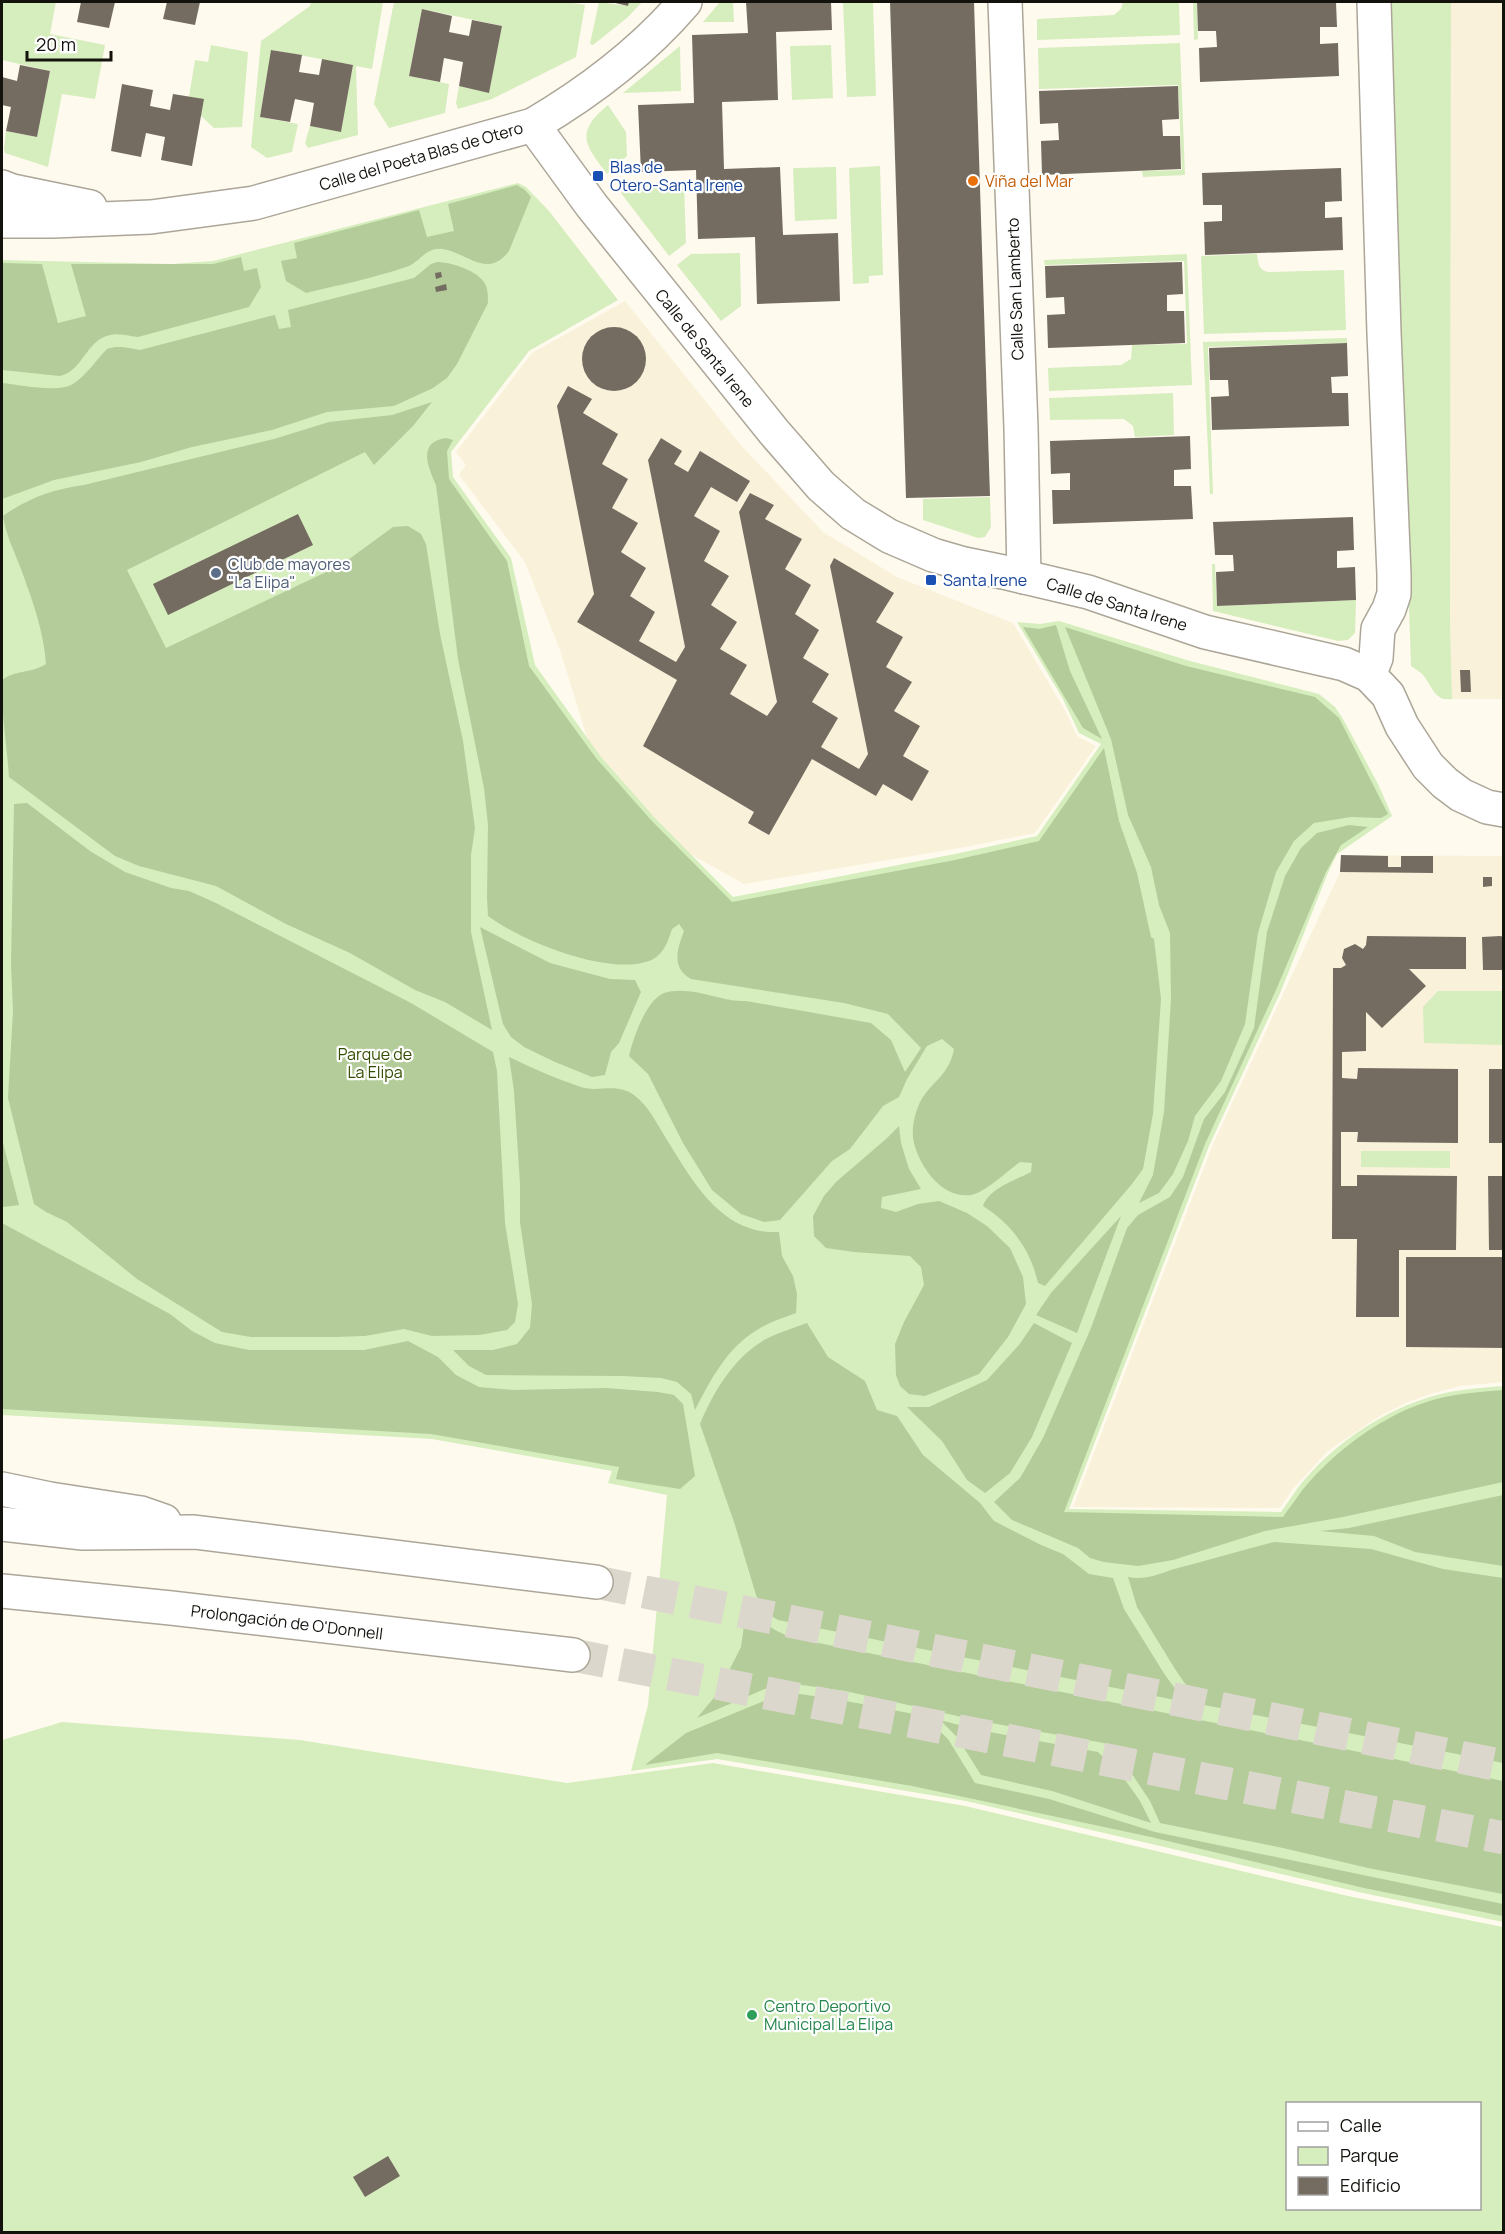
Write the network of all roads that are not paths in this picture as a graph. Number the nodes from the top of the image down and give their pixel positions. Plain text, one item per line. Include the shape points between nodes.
1 (685, 2) edge
2 (1005, 2) edge
3 (1374, 2) edge
4 (533, 125) junction
5 (2, 187) edge
6 (151, 217) junction
7 (2, 221) edge
8 (1024, 577) junction
9 (1369, 675) junction
10 (1503, 810) edge
11 (2, 1489) edge
12 (2, 1524) edge
13 (194, 1532) junction
14 (83, 1533) junction
15 (2, 1539) edge
16 (596, 1582) tunnel mouth
17 (2, 1592) edge
18 (2, 1603) edge
19 (171, 1608) junction
20 (573, 1655) tunnel mouth

1 - 4 main road, Calle del Poeta Blas de Otero via 630,57 563,108
2 - 8 main road, Calle San Lamberto
3 - 9 main road via 1394,594 1378,629 1376,658
4 - 6 main road, Calle del Poeta Blas de Otero via 254,202
4 - 8 main road, Calle de Santa Irene via 697,338 821,486 853,514 889,536 933,555
5 - 6 main road, Calle del Poeta Blas de Otero
6 - 7 main road, Calle del Poeta Blas de Otero
8 - 9 main road, Calle de Santa Irene via 1088,592 1205,632 1344,663
9 - 10 main road, Calle de Santa Irene via 1388,695 1402,726 1428,766 1461,795
11 - 13 main road via 141,1513
12 - 14 main road
13 - 14 main road
13 - 16 main road
14 - 15 main road
17 - 19 main road, Prolongación de O'Donnell
18 - 19 main road
19 - 20 main road, Prolongación de O'Donnell

